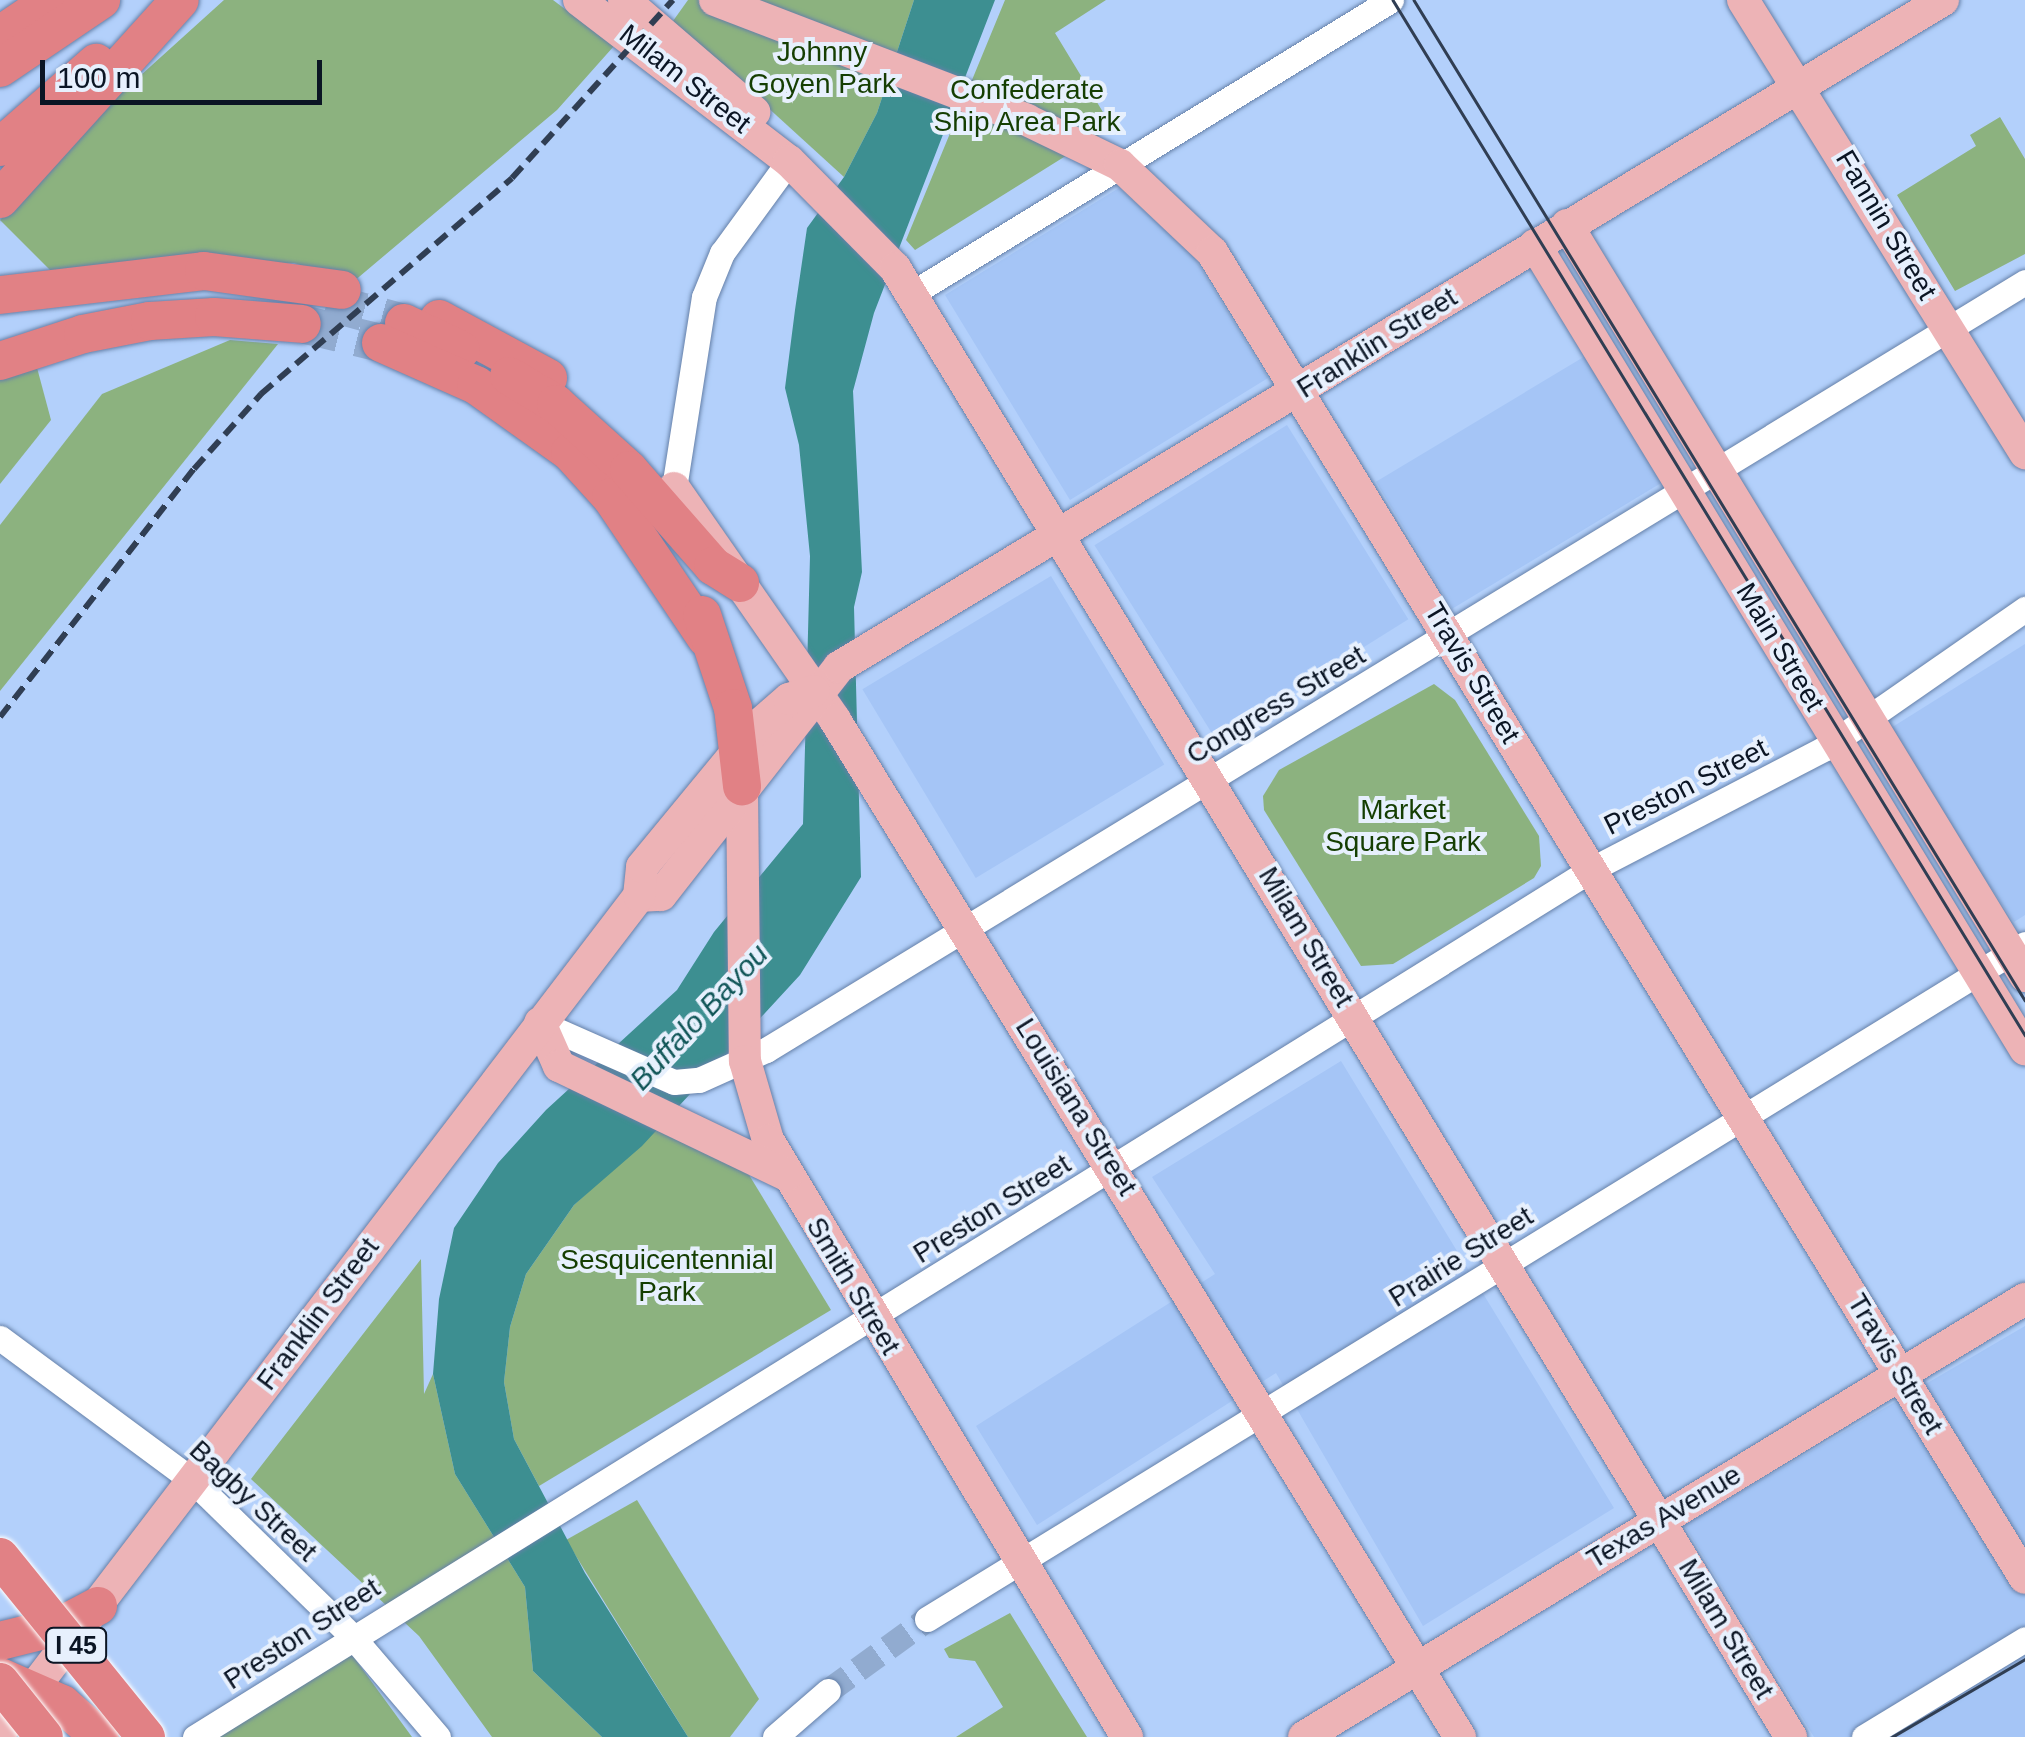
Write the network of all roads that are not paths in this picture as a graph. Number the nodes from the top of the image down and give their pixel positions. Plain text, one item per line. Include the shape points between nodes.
1 (52, 0) edge
2 (102, 0) edge
3 (168, 0) edge
4 (180, 0) edge
5 (579, 0) edge
6 (624, 0) edge
7 (715, 0) edge
8 (1392, 0) edge
9 (1743, 0) edge
10 (1943, 0) edge
11 (0, 35) edge
12 (0, 68) edge
13 (89, 84) junction
14 (1801, 88) junction
15 (0, 147) edge
16 (1120, 165) junction
17 (800, 171) junction
18 (0, 199) edge
19 (1567, 225) junction
20 (1535, 245) junction
21 (2025, 282) edge
22 (911, 294) junction
23 (0, 295) edge
24 (324, 305) junction
25 (0, 315) edge
26 (1949, 329) junction
27 (0, 361) edge
28 (1300, 390) junction
29 (2025, 453) edge
30 (1717, 472) junction
31 (1685, 492) junction
32 (666, 497) junction
33 (1062, 536) junction
34 (695, 548) junction
35 (740, 582) joint
36 (2025, 609) edge
37 (701, 632) junction
38 (1450, 636) junction
39 (814, 691) junction
40 (1868, 719) junction
41 (1837, 740) junction
42 (739, 746) junction
43 (1210, 779) junction
44 (742, 786) junction
45 (1592, 869) junction
46 (639, 896) junction
47 (964, 928) junction
48 (2020, 958) edge
49 (1978, 972) junction
50 (1355, 1018) junction
51 (540, 1023) junction
52 (2025, 1049) edge
53 (569, 1054) junction
54 (744, 1060) junction
55 (1744, 1118) junction
56 (1114, 1167) junction
57 (786, 1175) junction
58 (1504, 1264) junction
59 (2025, 1299) edge
60 (873, 1320) junction
61 (1, 1337) edge
62 (1901, 1374) junction
63 (1265, 1415) junction
64 (192, 1480) junction
65 (1659, 1520) junction
66 (0, 1557) edge
67 (1022, 1563) junction
68 (2025, 1578) edge
69 (98, 1606) junction
70 (927, 1619) tunnel mouth
71 (352, 1635) junction
72 (2025, 1638) edge
73 (0, 1641) edge
74 (1418, 1666) junction
75 (11, 1684) edge
76 (828, 1691) tunnel mouth
77 (0, 1732) edge
78 (44, 1737) edge
79 (100, 1737) edge
80 (146, 1737) edge
81 (195, 1737) edge
82 (438, 1737) edge
83 (775, 1737) edge
84 (1127, 1737) edge
85 (1304, 1737) edge
86 (1460, 1737) edge
87 (1791, 1737) edge
88 (1864, 1737) edge

1 - 11 highway
2 - 12 highway
3 - 13 highway
4 - 13 highway
5 - 17 main road, Milam Street
6 - 17 main road, Milam Street via 744,98
7 - 16 main road, Travis Street via 1027,120
8 - 16 street
9 - 14 main road, Fannin Street
10 - 14 main road, Franklin Street
13 - 15 highway
13 - 18 highway
14 - 19 main road, Franklin Street
14 - 26 main road, Fannin Street
16 - 22 street
16 - 28 main road, Travis Street via 1212,252
17 - 22 main road, Milam Street via 873,242
17 - 32 street via 722,253 704,296
19 - 20 main road, Franklin Street
19 - 30 main road, Main Street
20 - 28 main road, Franklin Street
20 - 31 main road, Main Street
21 - 26 street, Congress Street
22 - 33 main road, Milam Street
23 - 24 highway via 204,271
24 - 25 highway via 223,292
24 - 27 highway via 150,321
26 - 29 main road, Fannin Street
26 - 30 street, Congress Street
28 - 33 main road, Franklin Street
28 - 38 main road, Travis Street
30 - 31 street, Congress Street
30 - 40 main road, Main Street
31 - 38 street, Congress Street
31 - 41 main road, Main Street
32 - 34 highway
32 - 34 main road
32 - 37 highway via 531,365 465,328 401,326 570,452 611,497
33 - 39 main road, Franklin Street via 839,667
33 - 43 main road, Milam Street
34 - 35 highway
34 - 37 highway
35 - 39 main road, Louisiana Street
36 - 40 street, Preston Street
37 - 42 highway via 733,708
38 - 43 street, Congress Street
38 - 45 main road, Travis Street
39 - 42 main road, Franklin Street via 789,698
39 - 44 main road, Franklin Street via 803,720
39 - 47 main road, Louisiana Street
40 - 41 street, Preston Street
40 - 48 main road, Main Street
41 - 45 street, Preston Street
41 - 49 main road, Main Street
42 - 44 highway
42 - 46 main road, Franklin Street via 642,867
43 - 47 street, Congress Street
43 - 50 main road, Milam Street
44 - 46 main road, Franklin Street via 661,896
44 - 54 main road, Smith Street
45 - 50 street, Preston Street
45 - 55 main road, Travis Street
46 - 51 main road, Franklin Street
47 - 54 street, Congress Street
47 - 56 main road, Louisiana Street
48 - 49 street, Prairie Street
49 - 52 main road, Main Street
49 - 55 street, Prairie Street
50 - 56 street, Preston Street
50 - 58 main road, Milam Street
51 - 53 main road
51 - 64 main road, Franklin Street
53 - 54 street, Congress Street via 674,1082 699,1080
53 - 57 main road
54 - 57 main road, Smith Street via 756,1111
55 - 58 street, Prairie Street
55 - 62 main road, Travis Street
56 - 60 street, Preston Street
56 - 63 main road, Louisiana Street
57 - 60 main road, Smith Street
58 - 63 street, Prairie Street
58 - 65 main road, Milam Street
59 - 62 main road, Texas Avenue
60 - 67 main road, Smith Street
60 - 71 street, Preston Street
61 - 64 street, Bagby Street
62 - 65 main road, Texas Avenue
62 - 68 main road, Travis Street
63 - 67 street, Prairie Street
63 - 74 main road, Louisiana Street
64 - 69 main road, Franklin Street
64 - 71 street, Bagby Street
65 - 74 main road, Texas Avenue
65 - 87 main road, Milam Street
66 - 80 highway, I 45, bridge
67 - 70 street, Prairie Street
67 - 84 main road, Smith Street
69 - 73 highway via 60,1626
69 - 75 main road, Franklin Street
71 - 81 street, Preston Street
71 - 82 street, Bagby Street
72 - 88 street
74 - 85 main road, Texas Avenue
74 - 86 main road, Louisiana Street
75 - 77 main road, Franklin Street
75 - 78 highway, bridge
75 - 79 highway via 62,1704
76 - 83 street

